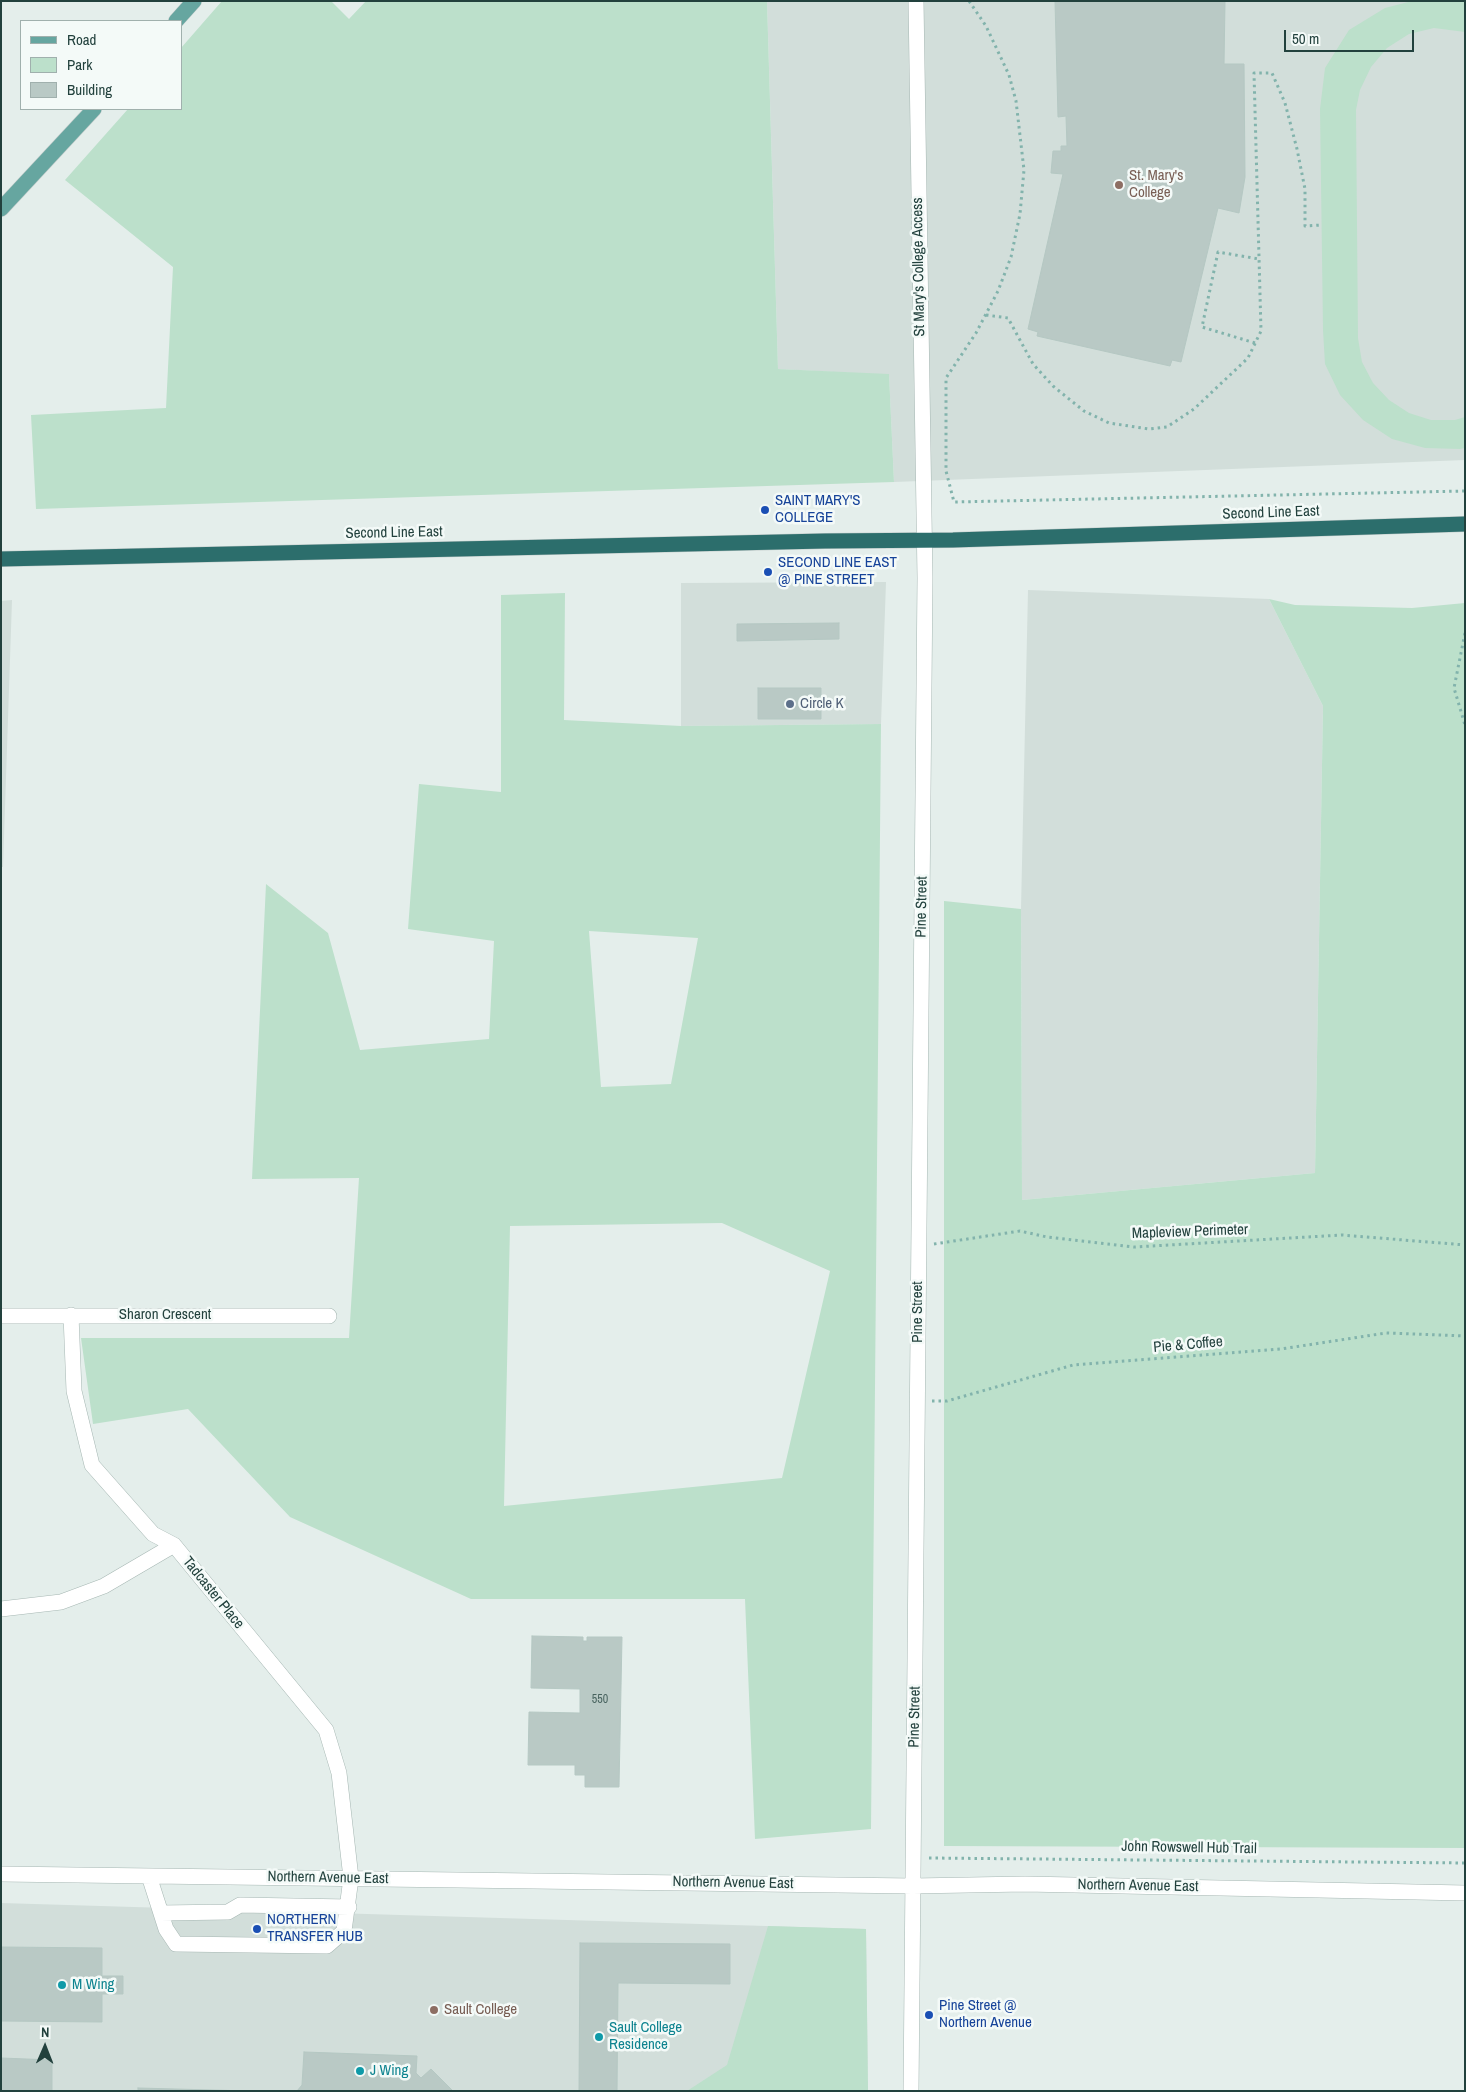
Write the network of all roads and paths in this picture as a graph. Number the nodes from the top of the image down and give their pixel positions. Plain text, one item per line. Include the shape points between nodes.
1 (194, 1) edge
2 (916, 1) edge
3 (969, 1) edge
4 (177, 20) edge
5 (93, 110) edge
6 (1, 209) edge
7 (1322, 225) dead end
8 (1259, 259) junction
9 (986, 315) junction
10 (1255, 343) junction
11 (1465, 491) edge
12 (1465, 524) edge
13 (924, 537) junction
14 (1, 559) edge
15 (1465, 633) edge
16 (1465, 725) edge
17 (1465, 1245) edge
18 (919, 1247) junction
19 (71, 1315) junction
20 (1, 1316) edge
21 (329, 1316) dead end
22 (1465, 1336) edge
23 (917, 1401) junction
24 (174, 1545) junction
25 (1, 1609) edge
26 (913, 1858) junction
27 (1465, 1863) edge
28 (1, 1874) edge
29 (149, 1876) junction
30 (351, 1878) junction
31 (913, 1886) junction
32 (1465, 1893) edge
33 (349, 1907) junction
34 (161, 1913) junction
35 (910, 2091) edge

1 - 4 main road
2 - 13 street, St Mary's College Access
3 - 9 path via 986,26 1009,75 1016,101 1024,170 1020,214 1011,257
5 - 6 main road
7 - 8 path via 1305,226 1302,173 1285,104 1272,73 1254,73
8 - 10 path via 1261,331
8 - 10 path via 1218,252 1202,328
9 - 10 path via 1008,318 1032,364 1084,412 1109,423 1149,429 1167,427 1194,409 1248,358
9 - 11 path via 946,378 946,471 954,502
12 - 13 highway, Second Line East via 1079,536
13 - 14 highway, Second Line East
13 - 18 street, Pine Street
15 - 16 path via 1454,688
17 - 18 path, Mapleview Perimeter via 1342,1235 1134,1247 1048,1237 1020,1230
18 - 23 street, Pine Street
19 - 20 street, Sharon Crescent
19 - 21 street, Sharon Crescent
19 - 24 street, Tadcaster Place via 74,1391 92,1465 153,1534
22 - 23 path, Pie & Coffee via 1386,1333 1281,1349 1074,1365 947,1400
23 - 26 street, Pine Street
24 - 25 street via 104,1586 61,1602
24 - 30 street, Tadcaster Place via 326,1730 339,1773
26 - 27 path, John Rowswell Hub Trail
26 - 31 street, Pine Street
28 - 29 street, Northern Avenue East
29 - 30 street, Northern Avenue East
29 - 34 street
30 - 31 street, Northern Avenue East
30 - 33 street, Tadcaster Place
31 - 32 street, Northern Avenue East via 1035,1884
31 - 35 street, Pine Street
33 - 34 street via 240,1905 228,1912
33 - 34 street, Tadcaster Place via 344,1931 327,1946 176,1944

